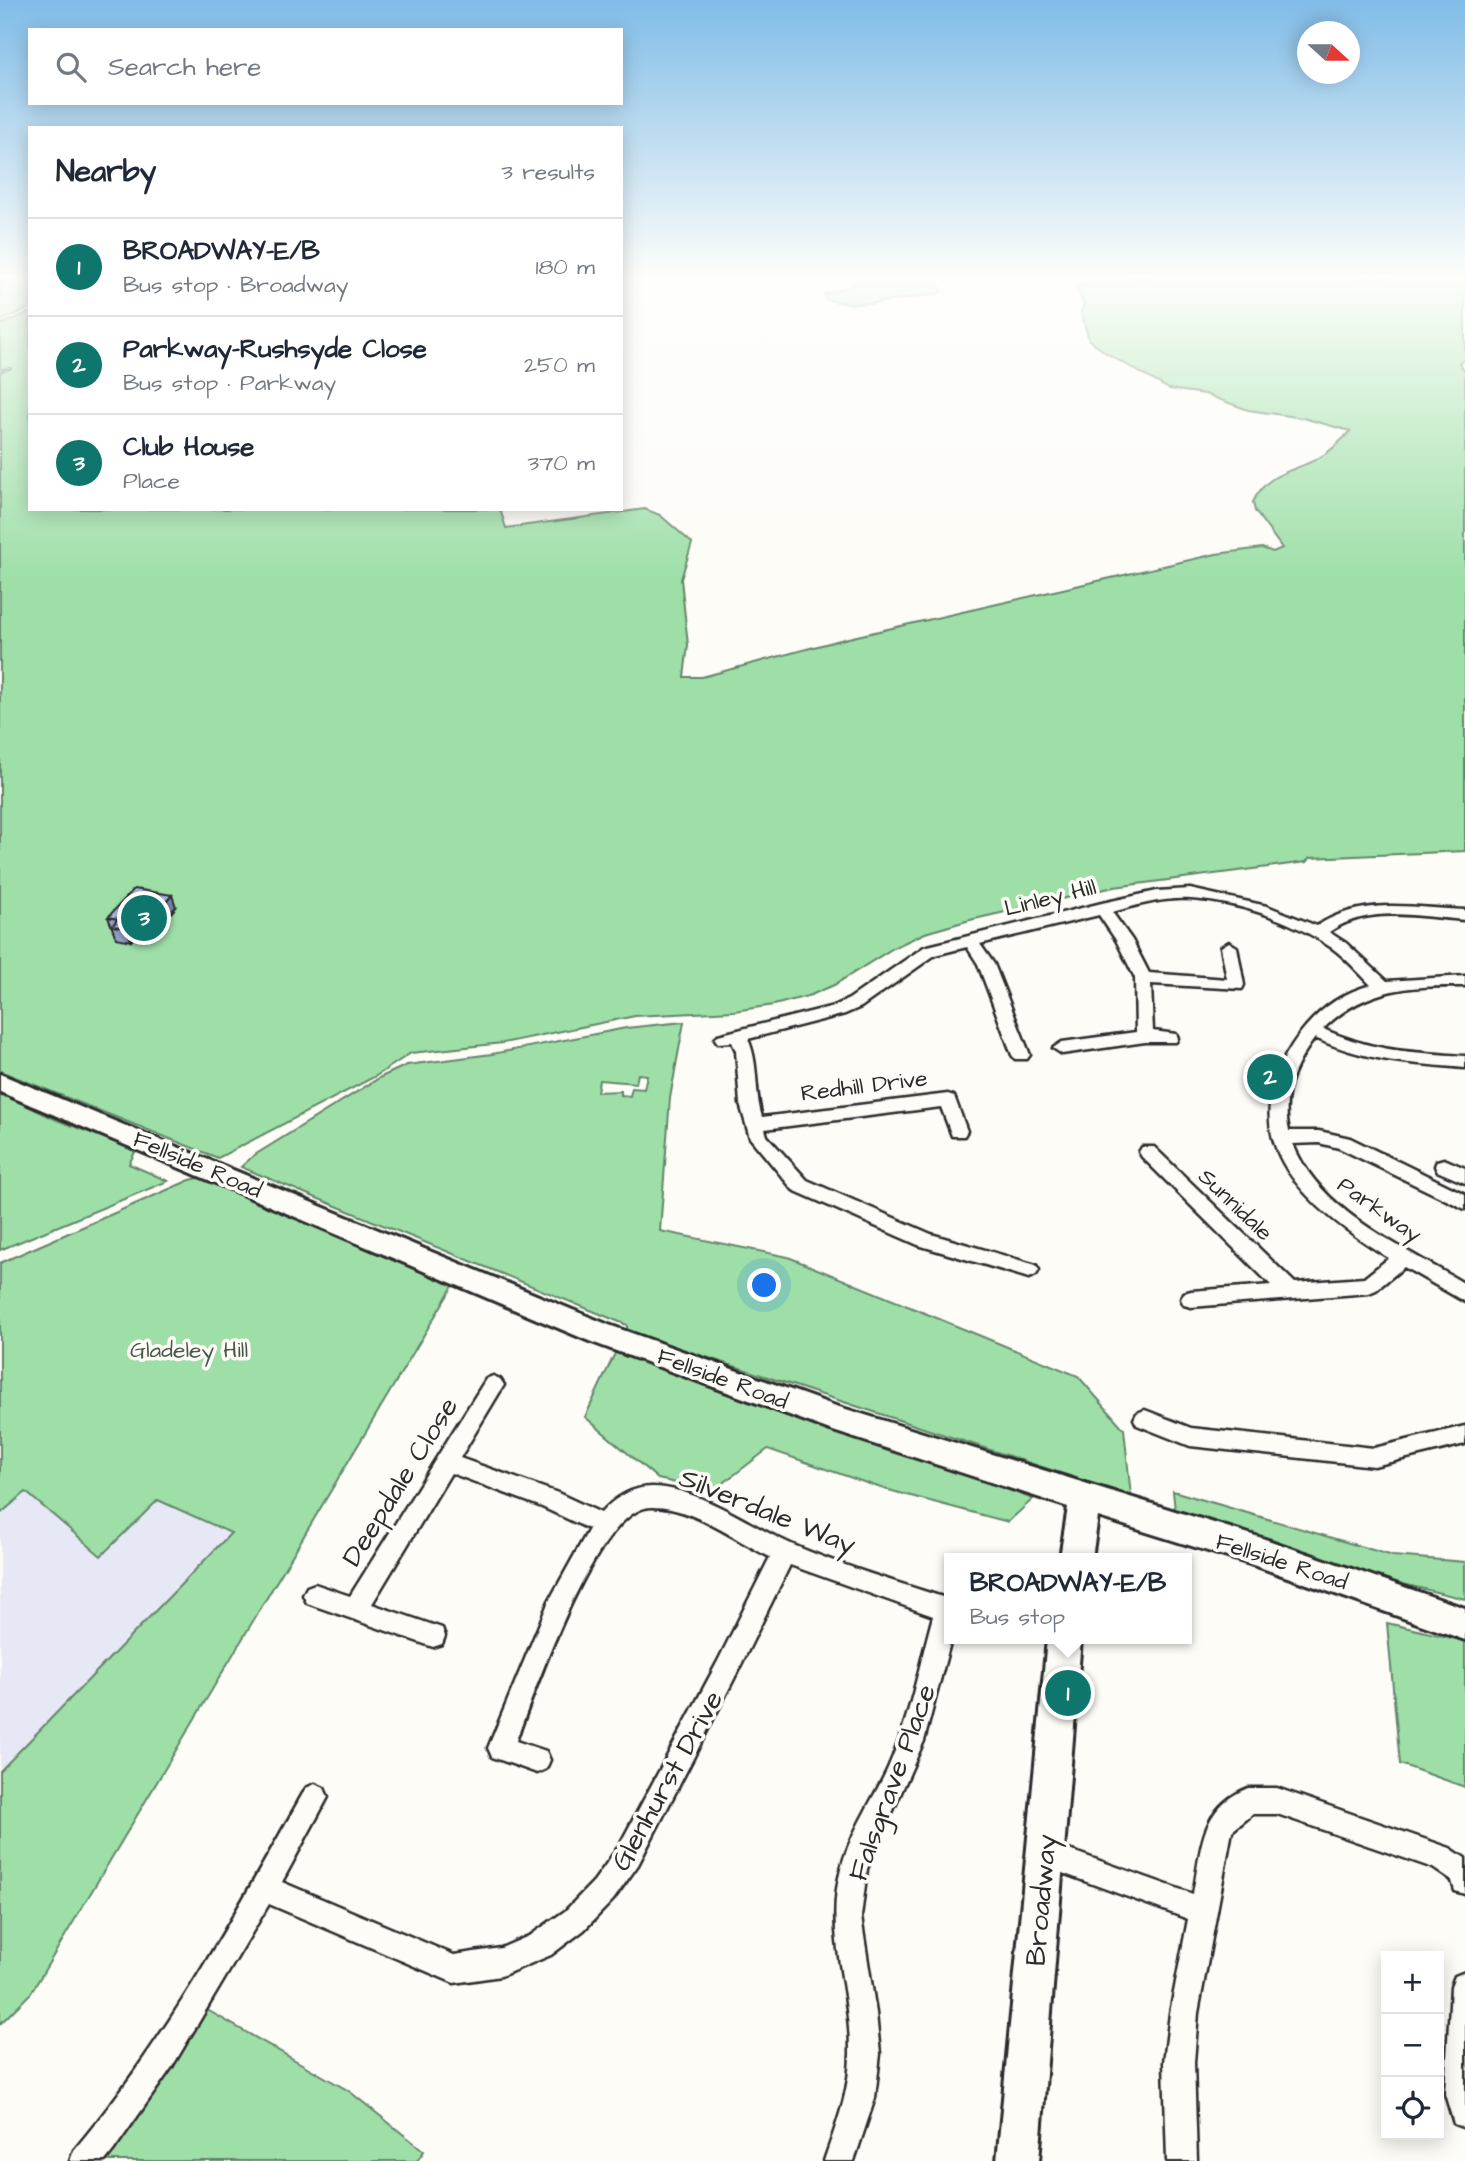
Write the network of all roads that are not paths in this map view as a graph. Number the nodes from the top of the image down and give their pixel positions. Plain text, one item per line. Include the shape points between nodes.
1 (1102, 908) junction
2 (1465, 915) edge
3 (1318, 932) junction
4 (970, 940) junction
5 (1229, 947) dead end
6 (1143, 978) junction
7 (1465, 981) edge
8 (1382, 986) junction
9 (1312, 1030) junction
10 (1145, 1036) junction
11 (1170, 1038) dead end
12 (1062, 1048) dead end
13 (1021, 1055) dead end
14 (1465, 1062) edge
15 (0, 1082) edge
16 (754, 1124) junction
17 (958, 1131) dead end
18 (1280, 1138) junction
19 (1148, 1152) dead end
20 (1444, 1166) dead end
21 (1465, 1176) edge
22 (1465, 1202) edge
23 (1403, 1256) junction
24 (1029, 1270) dead end
25 (1290, 1291) junction
26 (1465, 1294) edge
27 (1191, 1299) dead end
28 (493, 1385) dead end
29 (1145, 1419) dead end
30 (1465, 1435) edge
31 (446, 1462) junction
32 (1085, 1499) junction
33 (603, 1525) junction
34 (784, 1552) junction
35 (1077, 1553) edge
36 (315, 1595) dead end
37 (355, 1608) junction
38 (944, 1609) edge
39 (944, 1624) edge
40 (1465, 1624) edge
41 (433, 1636) dead end
42 (1056, 1644) edge
43 (537, 1759) dead end
44 (316, 1797) dead end
45 (1044, 1854) junction
46 (1465, 1881) edge
47 (265, 1889) junction
48 (1203, 1911) junction
49 (1465, 1986) edge
50 (1465, 2113) edge
51 (85, 2161) edge
52 (839, 2161) edge
53 (1018, 2161) edge
54 (1182, 2161) edge

1 - 3 street, Linley Hill via 1189,894 1262,909
1 - 4 street, Linley Hill
1 - 6 street
2 - 3 street via 1374,909 1334,918
3 - 8 street, Linley Hill
4 - 13 street via 986,964
4 - 16 street, Linley Hill via 930,951 839,1010 731,1038 745,1051
5 - 6 street via 1236,985
6 - 10 street
7 - 8 street, Parkway
8 - 9 street, Parkway via 1334,1007
9 - 14 street via 1380,1055
9 - 18 street, Parkway via 1278,1094
10 - 11 street
10 - 12 street
15 - 32 street, Fellside Road via 599,1333 830,1417
16 - 17 street, Redhill Drive via 948,1100
16 - 24 street via 759,1138 800,1185 925,1240
18 - 22 street via 1344,1143
18 - 23 street, Parkway via 1313,1190 1356,1226
19 - 25 street, Sunnidale
20 - 21 street
23 - 25 street via 1369,1285
23 - 26 street, Parkway
25 - 27 street
28 - 31 street, Deepdale Close
29 - 30 street via 1190,1437 1374,1457
31 - 33 street
31 - 37 street, Deepdale Close
32 - 35 street
32 - 40 street, Fellside Road via 1259,1552
33 - 34 street, Silverdale Way via 636,1498 657,1497 676,1500
33 - 43 street, Silverdale Way via 549,1624 500,1748
34 - 38 street, Silverdale Way
34 - 47 street, Glenhurst Drive via 648,1825 600,1896 548,1942 485,1968 454,1969
36 - 37 street
37 - 41 street
39 - 52 street, Falsgrave Place via 911,1741 854,1870 847,1917 865,2054 860,2098
42 - 45 street, Broadway
44 - 47 street
45 - 48 street
45 - 53 street, Broadway
46 - 48 street via 1463,1873 1441,1857 1277,1801 1248,1801 1220,1824
47 - 51 street via 152,2075
48 - 54 street via 1179,2063
49 - 50 street via 1460,2094

